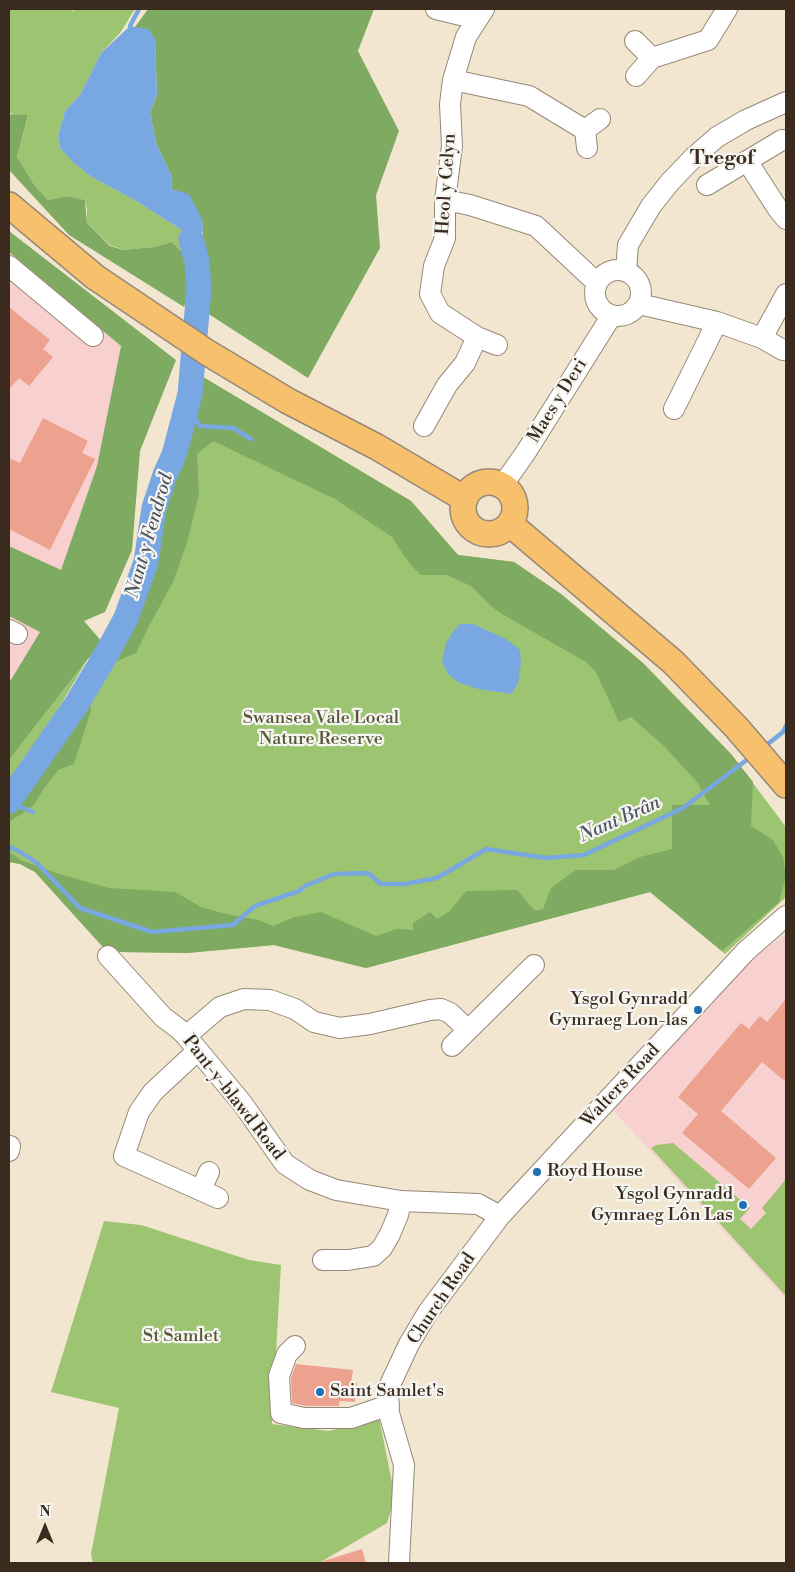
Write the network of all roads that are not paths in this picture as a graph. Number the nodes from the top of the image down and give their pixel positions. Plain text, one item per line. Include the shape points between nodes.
1 (436, 9) edge
2 (727, 9) edge
3 (481, 14) edge
4 (635, 41) dead end
5 (652, 58) junction
6 (636, 76) dead end
7 (453, 80) junction
8 (786, 102) edge
9 (590, 132) dead end
10 (782, 140) dead end
11 (747, 161) junction
12 (707, 184) dead end
13 (445, 200) junction
14 (9, 205) edge
15 (786, 219) edge
16 (9, 266) edge
17 (626, 271) junction
18 (597, 283) junction
19 (786, 294) edge
20 (639, 304) junction
21 (612, 315) junction
22 (718, 322) junction
23 (93, 336) dead end
24 (477, 337) junction
25 (762, 338) junction
26 (497, 345) dead end
27 (783, 350) dead end
28 (674, 409) dead end
29 (424, 426) dead end
30 (502, 486) junction
31 (465, 499) junction
32 (510, 524) junction
33 (786, 785) edge
34 (785, 919) edge
35 (108, 956) dead end
36 (534, 965) dead end
37 (467, 1030) junction
38 (191, 1044) junction
39 (452, 1046) dead end
40 (209, 1172) dead end
41 (401, 1201) junction
42 (500, 1216) junction
43 (323, 1260) dead end
44 (295, 1346) dead end
45 (389, 1405) junction
46 (400, 1563) edge

1 - 3 street, Heol y Celyn
2 - 5 street via 708,40
3 - 7 street, Heol y Celyn via 466,37
4 - 5 street
5 - 6 street
7 - 9 street via 529,96
7 - 13 street, Heol y Celyn via 450,104 452,146
8 - 17 street via 746,120 717,138 670,182 628,245
10 - 11 street
11 - 12 street
11 - 15 street
13 - 18 street via 470,204 536,226
13 - 24 street, Heol y Celyn via 445,238 434,266 430,294 440,314
14 - 31 main road via 95,277 208,353 288,402 376,447
16 - 23 street
17 - 18 street via 614,270 604,274
17 - 20 street via 640,284
18 - 21 street via 598,304
19 - 25 street
20 - 21 street via 628,314
20 - 22 street
21 - 30 street, Maes y Deri
22 - 25 street
22 - 28 street
24 - 26 street, Heol y Celyn
24 - 29 street via 465,363 446,385
25 - 27 street
30 - 31 main road via 488,482 480,484
30 - 32 main road via 508,490 514,503
31 - 32 main road via 464,517 476,531 494,534
32 - 33 main road via 674,662
34 - 42 street, Walters Road via 746,951
35 - 38 street, Pant-y-blawd Road
36 - 37 street
37 - 38 street via 450,1013 441,1010 340,1028 314,1022 270,1000 244,1000 220,1007
37 - 39 street
38 - 40 street via 139,1112 124,1156 210,1194
38 - 41 street, Pant-y-blawd Road via 242,1103 285,1164 310,1180 336,1190
41 - 42 street, Pant-y-blawd Road via 478,1204
41 - 43 street via 390,1234 373,1256
42 - 45 street, Church Road via 428,1312 409,1344 388,1389
44 - 45 street via 287,1354 279,1376 281,1413 304,1418 351,1418
45 - 46 street, Church Road via 404,1465

